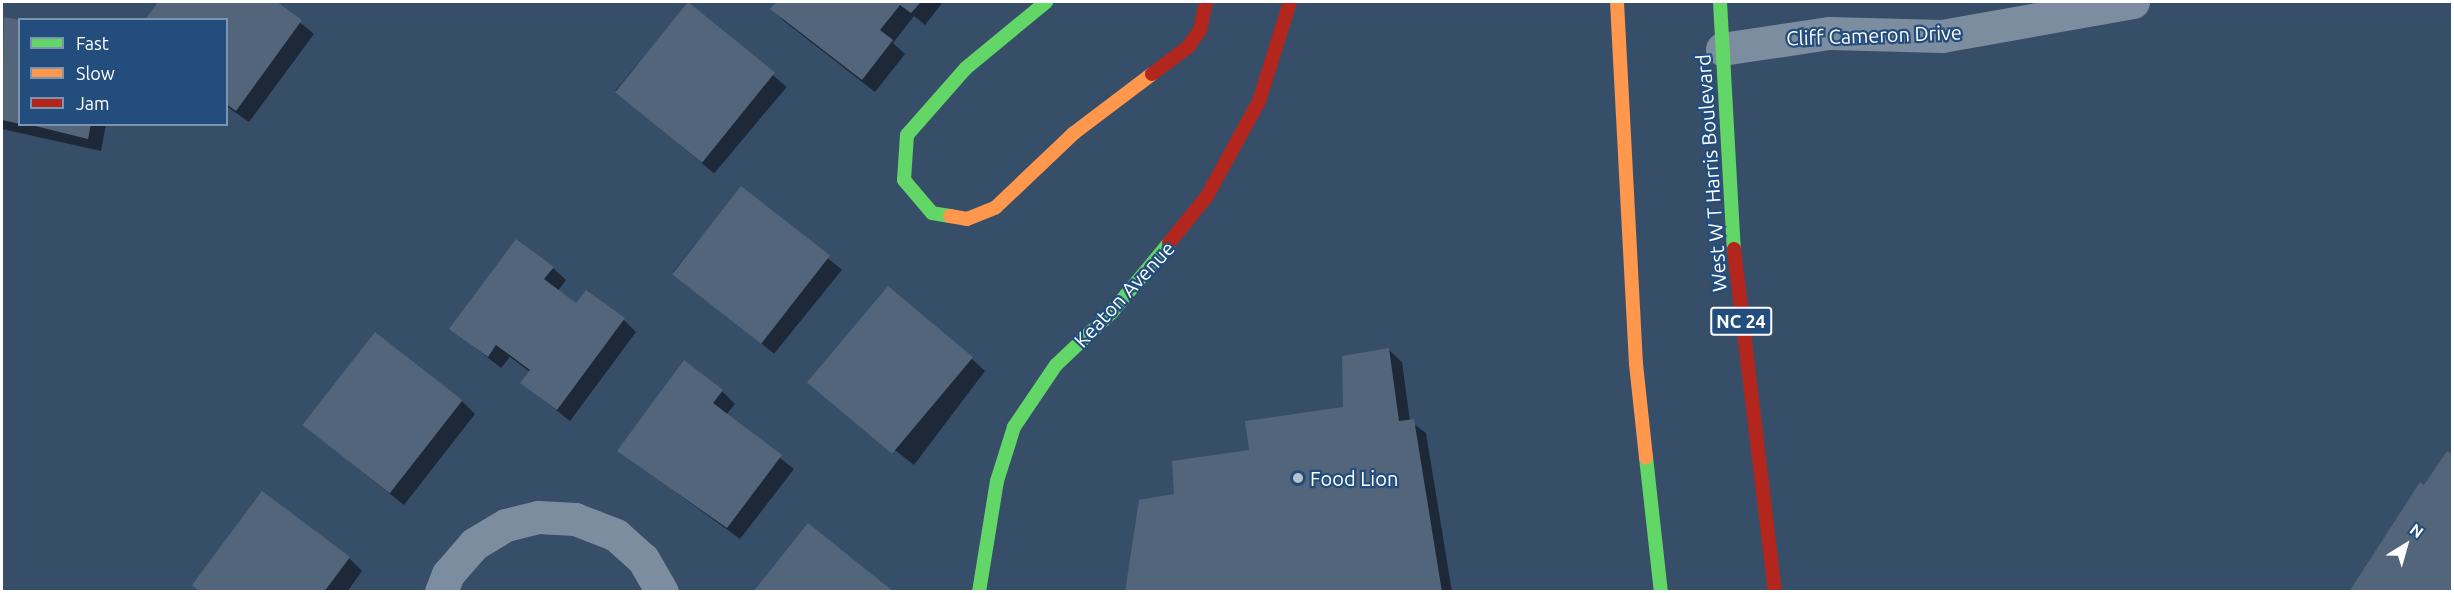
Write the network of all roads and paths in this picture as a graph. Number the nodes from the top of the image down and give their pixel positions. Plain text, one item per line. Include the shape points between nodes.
1 (1046, 2) edge
2 (1206, 2) edge
3 (1290, 2) edge
4 (1617, 2) edge
5 (1720, 2) edge
6 (2133, 2) edge
7 (1722, 49) junction
8 (441, 591) edge
9 (662, 591) edge
10 (979, 591) edge
11 (1662, 591) edge
12 (1775, 591) edge

1 - 2 street via 966,68 907,135 904,180 932,213 967,219 996,207 1074,133 1188,47 1200,30
3 - 10 street, Keaton Avenue via 1259,101 1207,196 1112,312 1056,365 1014,428 997,481
4 - 11 street via 1636,364
5 - 7 street, West W T Harris Boulevard / NC 24
6 - 7 street, Cliff Cameron Drive via 1942,36 1829,33
7 - 12 street, West W T Harris Boulevard / NC 24 via 1735,263
8 - 9 street via 448,574 474,544 506,525 538,517 575,519 616,535 643,559

